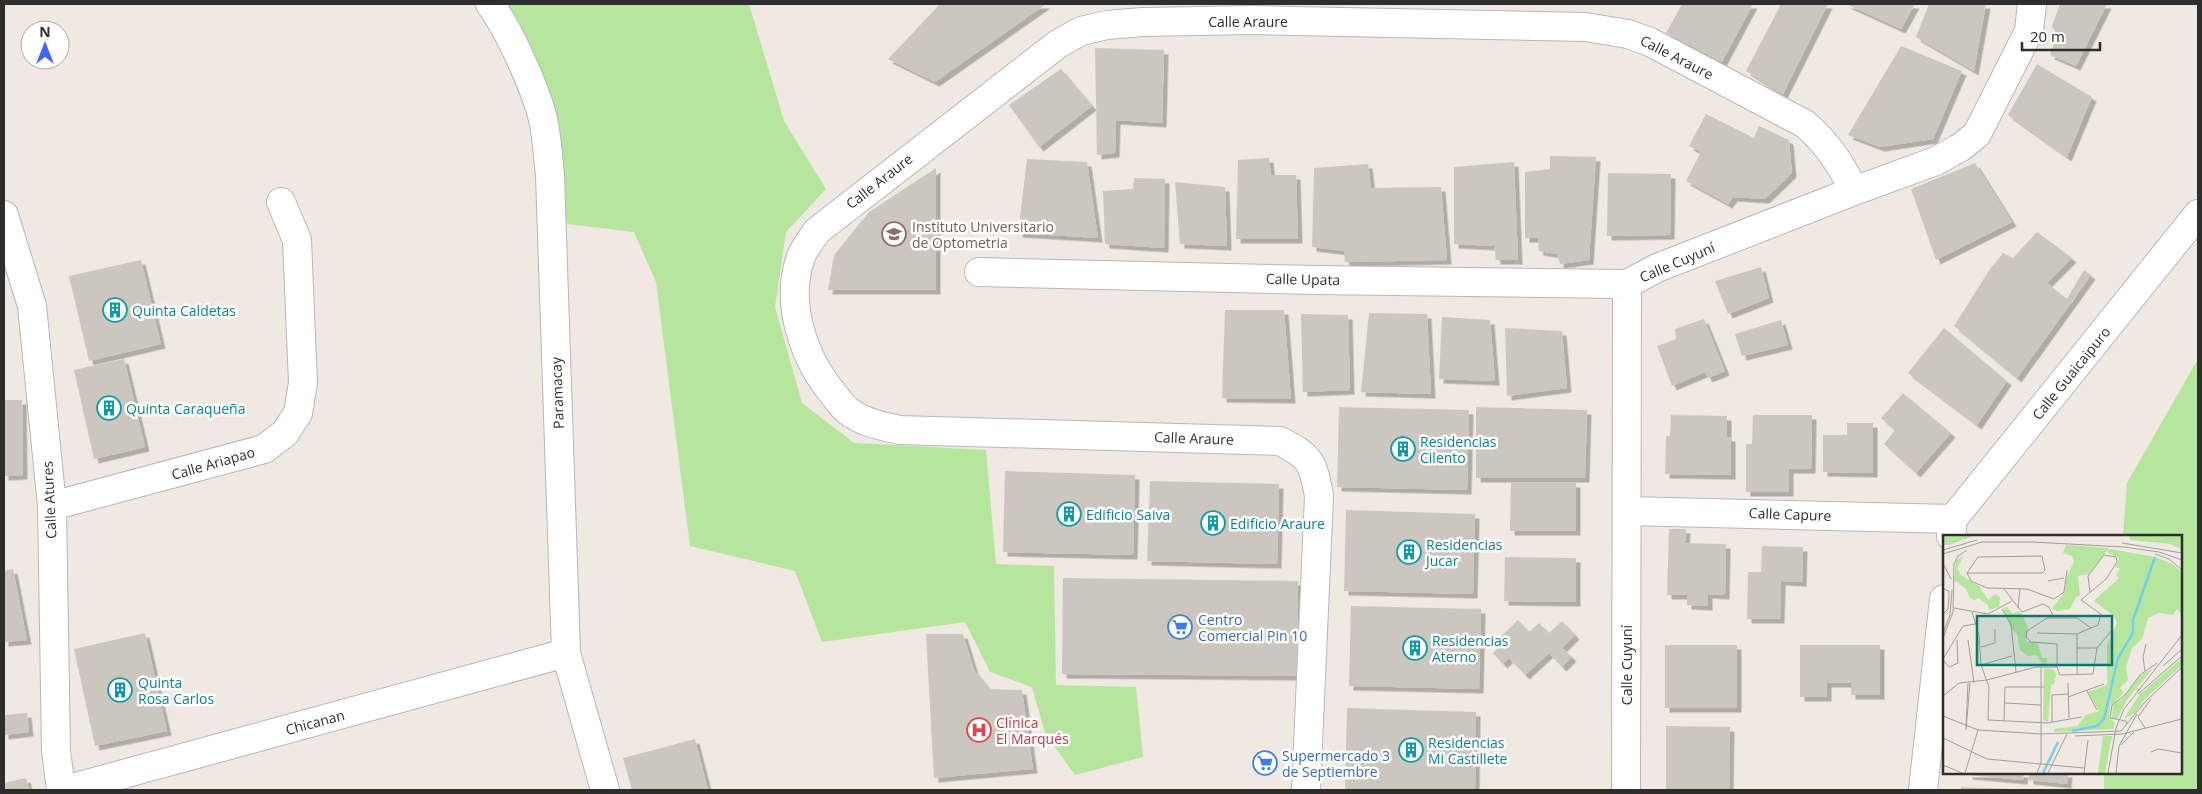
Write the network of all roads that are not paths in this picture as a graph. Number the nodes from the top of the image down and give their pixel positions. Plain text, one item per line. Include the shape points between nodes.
1 (490, 4) edge
2 (2032, 4) edge
3 (1249, 12) edge
4 (1854, 190) junction
5 (281, 202) dead end
6 (2198, 214) edge
7 (4, 215) edge
8 (979, 272) dead end
9 (1627, 284) junction
10 (52, 506) junction
11 (1627, 511) junction
12 (1952, 528) edge
13 (1943, 607) edge
14 (566, 653) junction
15 (61, 790) edge
16 (65, 790) edge
17 (605, 790) edge
18 (1306, 790) edge
19 (1626, 790) edge
20 (1923, 790) edge

1 - 14 street, Paramacay via 522,63 543,118 550,176
2 - 4 street, Calle Cuyuní via 2029,31 1977,134 1936,161
3 - 4 street, Calle Araure via 1585,27 1628,34 1650,42 1805,124 1823,140
3 - 18 street, Calle Araure via 1107,25 1081,31 1058,44 817,231 801,255 795,282 796,310 803,339 826,386 847,410 871,423 900,430 1280,441 1302,452 1315,471 1319,496
4 - 9 street, Calle Cuyuní via 1658,268
5 - 10 street, Calle Ariapao via 297,240 304,383 298,413 285,433 264,449
6 - 12 street, Calle Guaicaipuro
7 - 10 street, Calle Atures via 32,306
8 - 9 street, Calle Upata
9 - 11 street, Calle Cuyuní
10 - 15 street, Calle Atures via 56,750
11 - 12 street, Calle Capure
11 - 19 street, Calle Cuyuní
13 - 20 street
14 - 16 street, Chicanan
14 - 17 street, Paramacay

